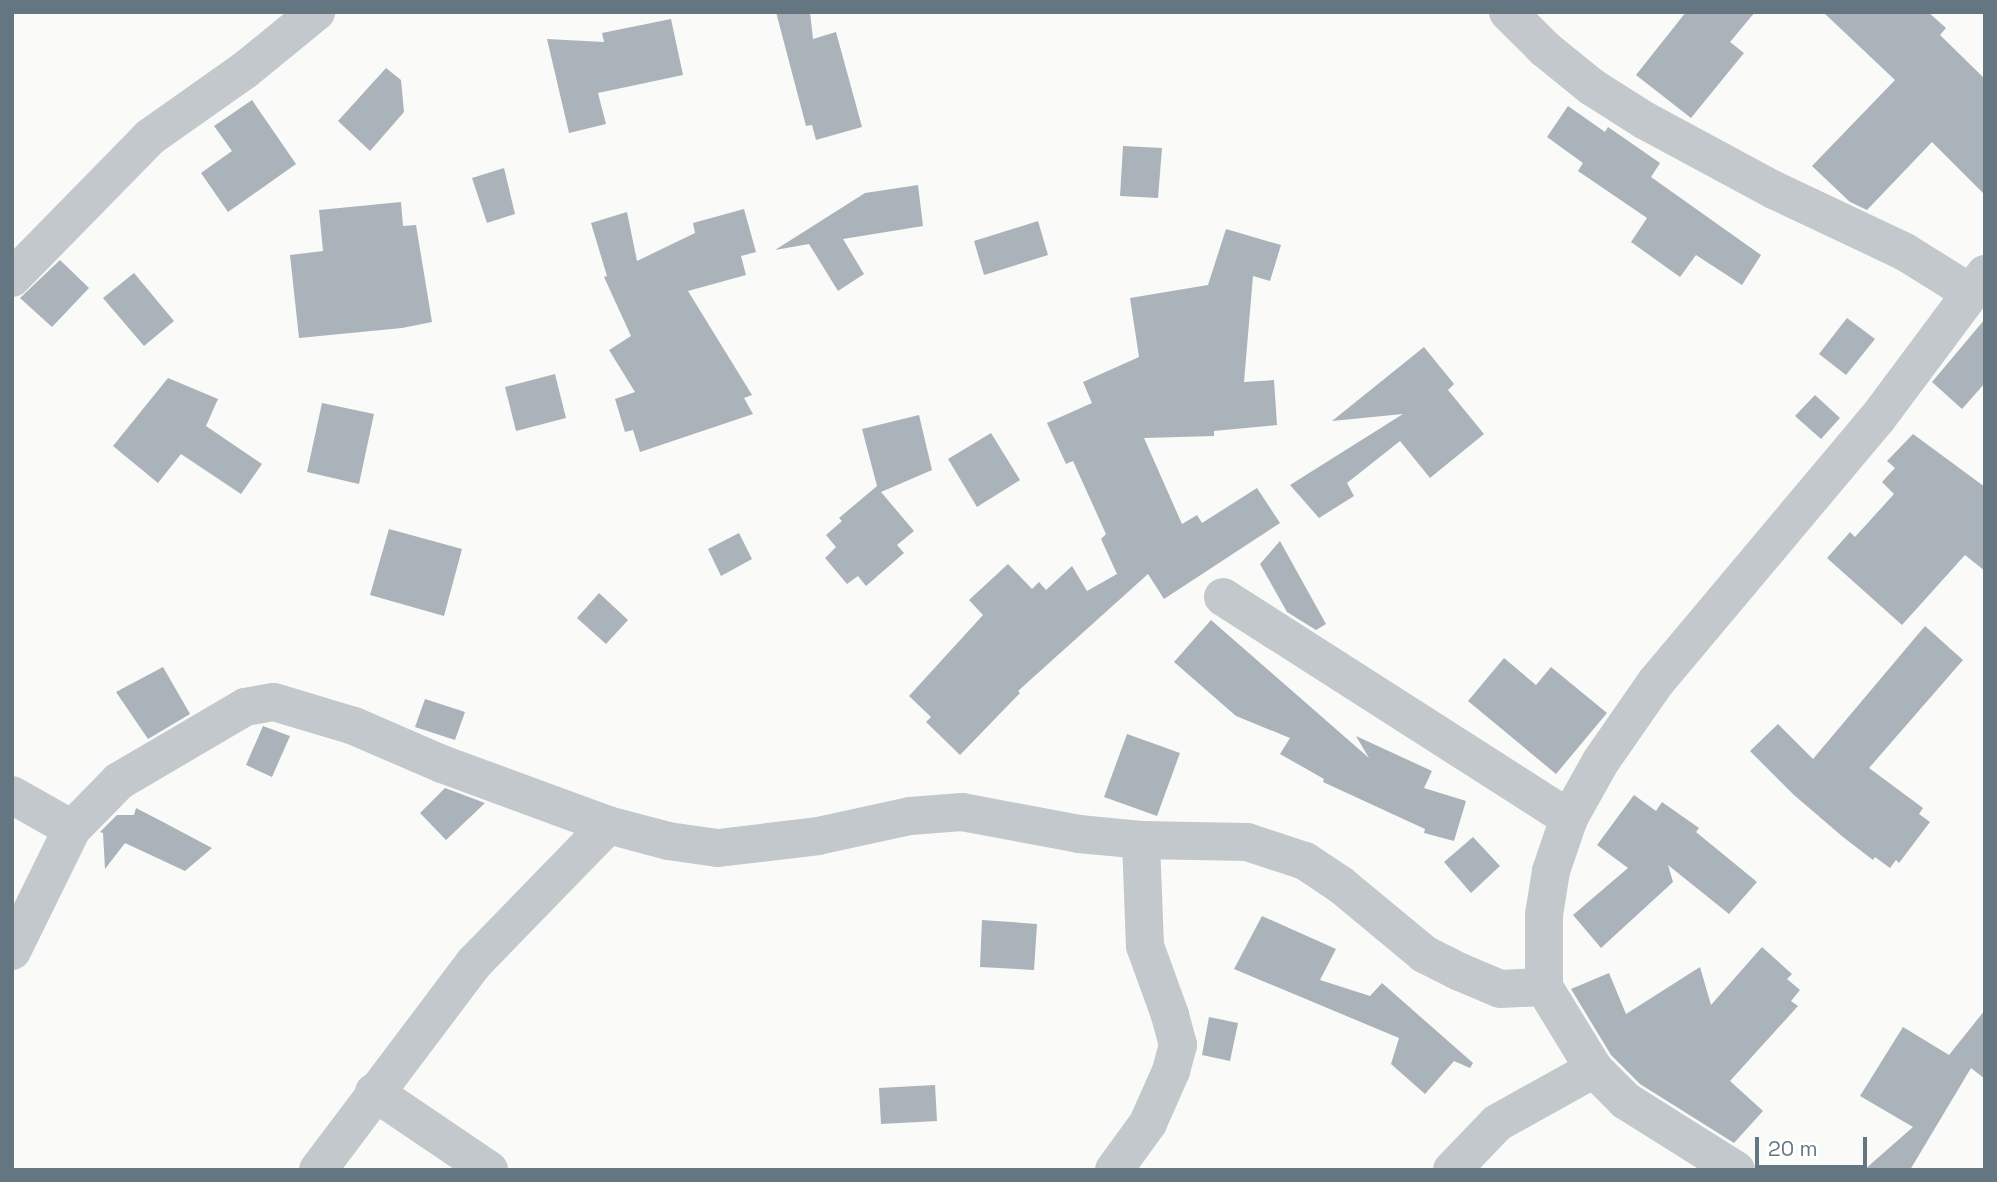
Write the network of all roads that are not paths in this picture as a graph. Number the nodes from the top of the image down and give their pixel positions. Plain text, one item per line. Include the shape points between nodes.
1 (316, 12) edge
2 (1508, 12) edge
3 (15, 267) edge
4 (1977, 283) edge
5 (1223, 597) dead end
6 (12, 795) edge
7 (1569, 818) junction
8 (607, 825) junction
9 (72, 829) junction
10 (1141, 840) junction
11 (12, 951) edge
12 (1544, 987) junction
13 (1594, 1069) junction
14 (374, 1092) junction
15 (318, 1170) edge
16 (489, 1170) edge
17 (1114, 1170) edge
18 (1452, 1170) edge
19 (1736, 1170) edge

1 - 3 street via 245,70 150,137
2 - 4 street via 1592,87 1644,120 1774,190
4 - 7 street via 1877,419 1656,682 1601,761
5 - 7 street
6 - 9 street
7 - 12 street via 1551,871 1544,915
8 - 9 street via 354,726 274,702 245,707 153,759 119,781
8 - 10 street via 718,848 818,836 910,816 962,812 1079,834
8 - 14 street via 475,962
9 - 11 street
10 - 12 street via 1247,842 1305,862 1424,954 1500,989
10 - 17 street via 1145,946 1178,1045 1147,1123
12 - 13 street
13 - 18 street via 1497,1123
13 - 19 street via 1626,1101
14 - 15 street
14 - 16 street

